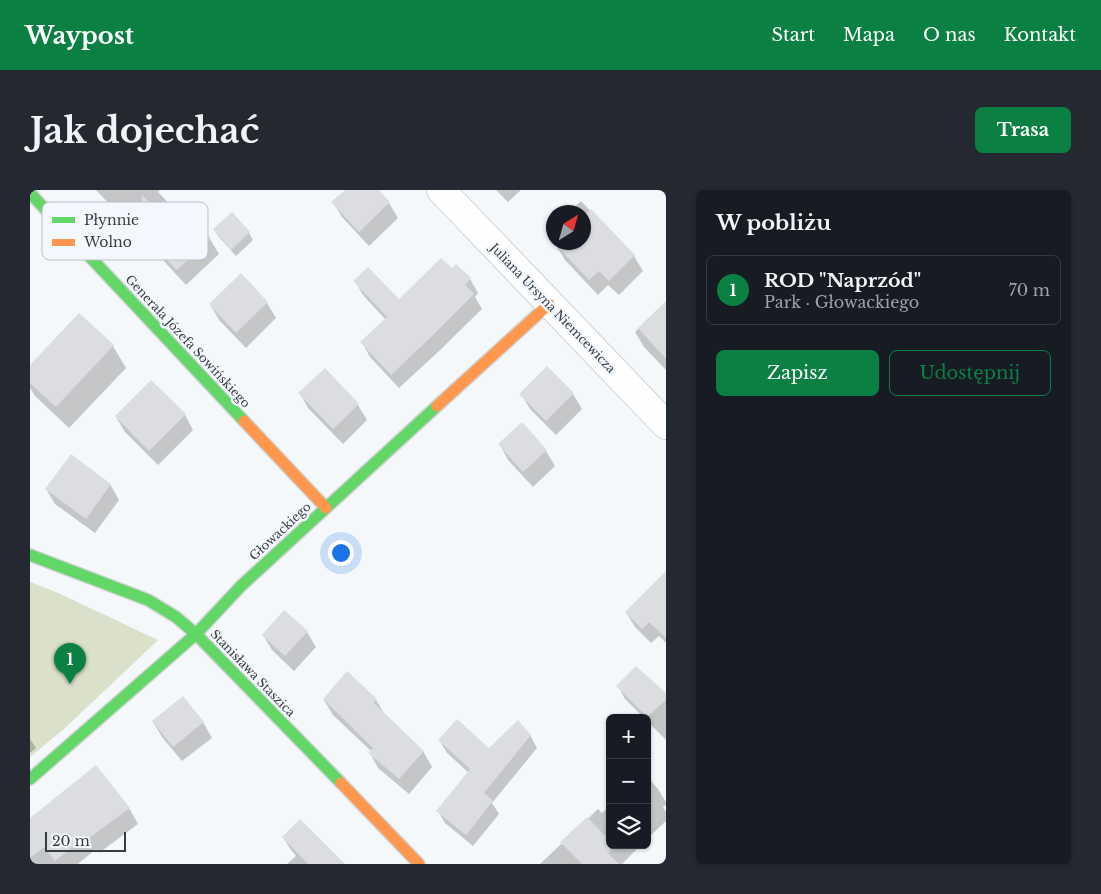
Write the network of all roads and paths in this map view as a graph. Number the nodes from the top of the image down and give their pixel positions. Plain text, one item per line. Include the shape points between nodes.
1 (441, 190) edge
2 (30, 193) edge
3 (42, 206) edge
4 (93, 260) edge
5 (549, 304) junction
6 (666, 425) edge
7 (326, 508) junction
8 (30, 555) edge
9 (196, 634) junction
10 (30, 779) edge
11 (419, 864) edge

1 - 5 street, Juliana Ursyna Niemcewicza
2 - 3 street, Generała Józefa Sowińskiego
4 - 7 street, Generała Józefa Sowińskiego
5 - 6 street, Juliana Ursyna Niemcewicza
5 - 7 street, Głowackiego
7 - 9 street, Głowackiego via 241,586
8 - 9 street, Stanisława Staszica via 148,600
9 - 10 street, Głowackiego
9 - 11 street, Stanisława Staszica

